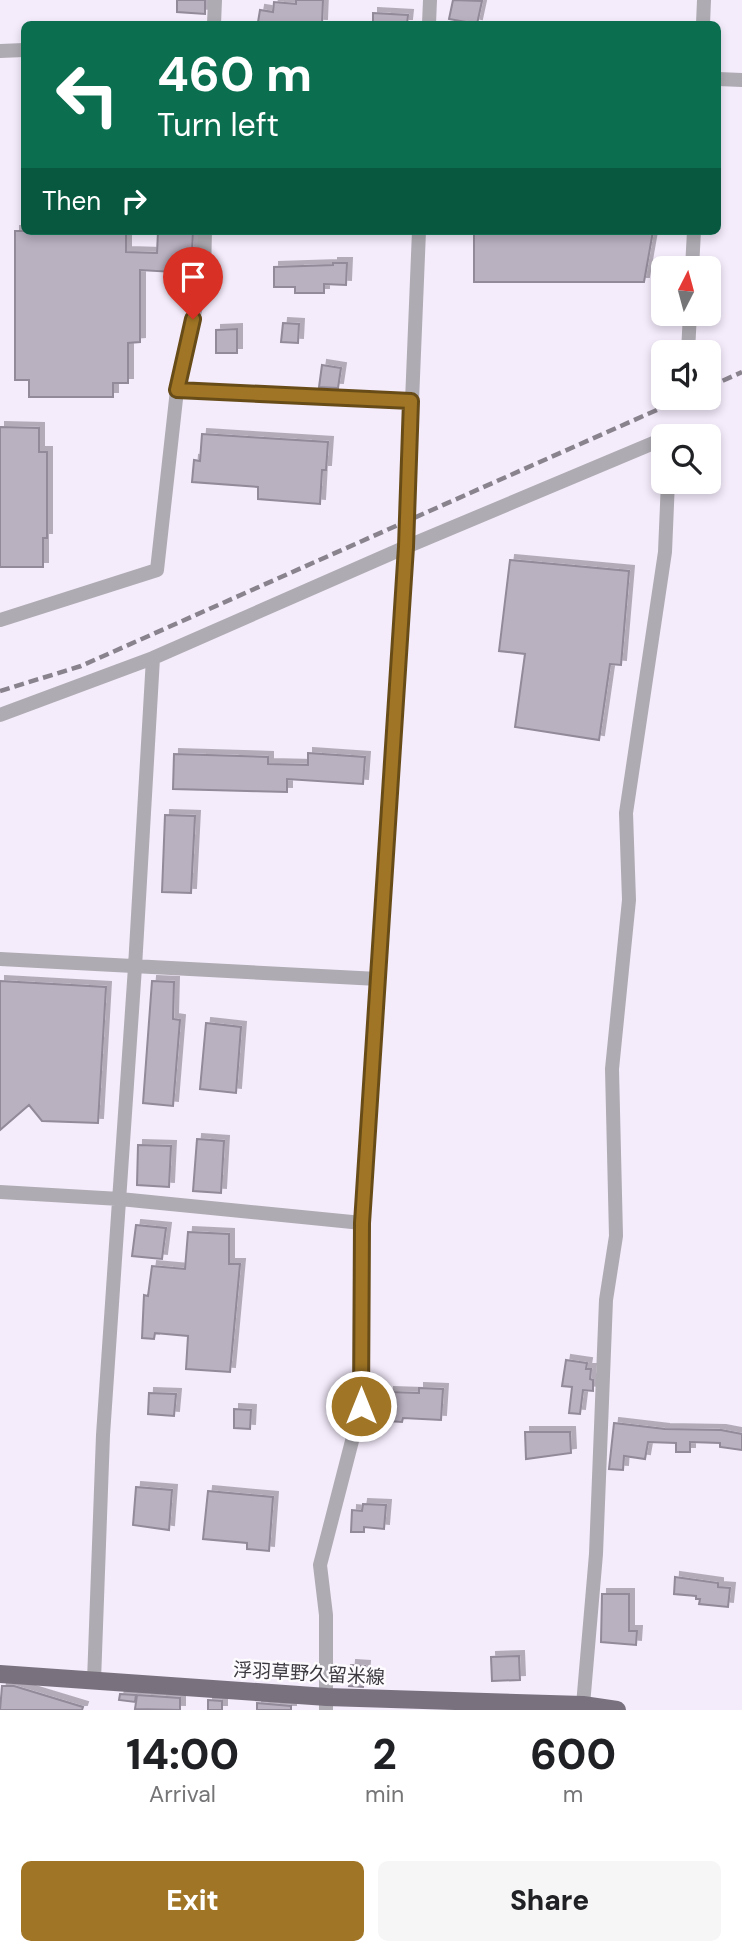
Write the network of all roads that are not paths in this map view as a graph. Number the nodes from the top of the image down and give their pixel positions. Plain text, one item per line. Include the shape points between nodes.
1 (215, 0) edge
2 (430, 0) edge
3 (704, 0) edge
4 (214, 21) edge
5 (429, 21) edge
6 (703, 21) edge
7 (21, 50) edge
8 (0, 51) edge
9 (721, 79) edge
10 (742, 80) edge
11 (205, 235) edge
12 (419, 235) edge
13 (694, 235) edge
14 (693, 256) edge
15 (177, 390) junction
16 (411, 401) junction
17 (651, 444) edge
18 (667, 494) edge
19 (406, 547) junction
20 (0, 620) edge
21 (153, 657) junction
22 (0, 715) edge
23 (0, 959) edge
24 (135, 967) junction
25 (378, 979) junction
26 (0, 1192) edge
27 (120, 1199) junction
28 (362, 1223) junction
29 (0, 1674) edge
30 (94, 1681) junction
31 (327, 1703) edge
32 (583, 1705) junction
33 (608, 1710) edge

1 - 4 street
2 - 5 street
3 - 6 street
7 - 8 street
9 - 10 street
11 - 15 street via 204,271
12 - 16 street
13 - 14 street
15 - 16 street
15 - 20 street via 157,570
16 - 19 street
17 - 19 street
18 - 32 street via 665,552 626,813 629,900 612,1069 616,1236 606,1300 596,1554
19 - 21 street
19 - 25 street
21 - 22 street
21 - 24 street
23 - 24 street
24 - 25 street
24 - 27 street
25 - 28 street
26 - 27 street
27 - 28 street
27 - 30 street via 103,1435
28 - 31 street via 361,1406 320,1565
29 - 30 main road, 浮羽草野久留米線
30 - 31 main road, 浮羽草野久留米線
31 - 32 main road, 浮羽草野久留米線
32 - 33 main road, 浮羽草野久留米線

